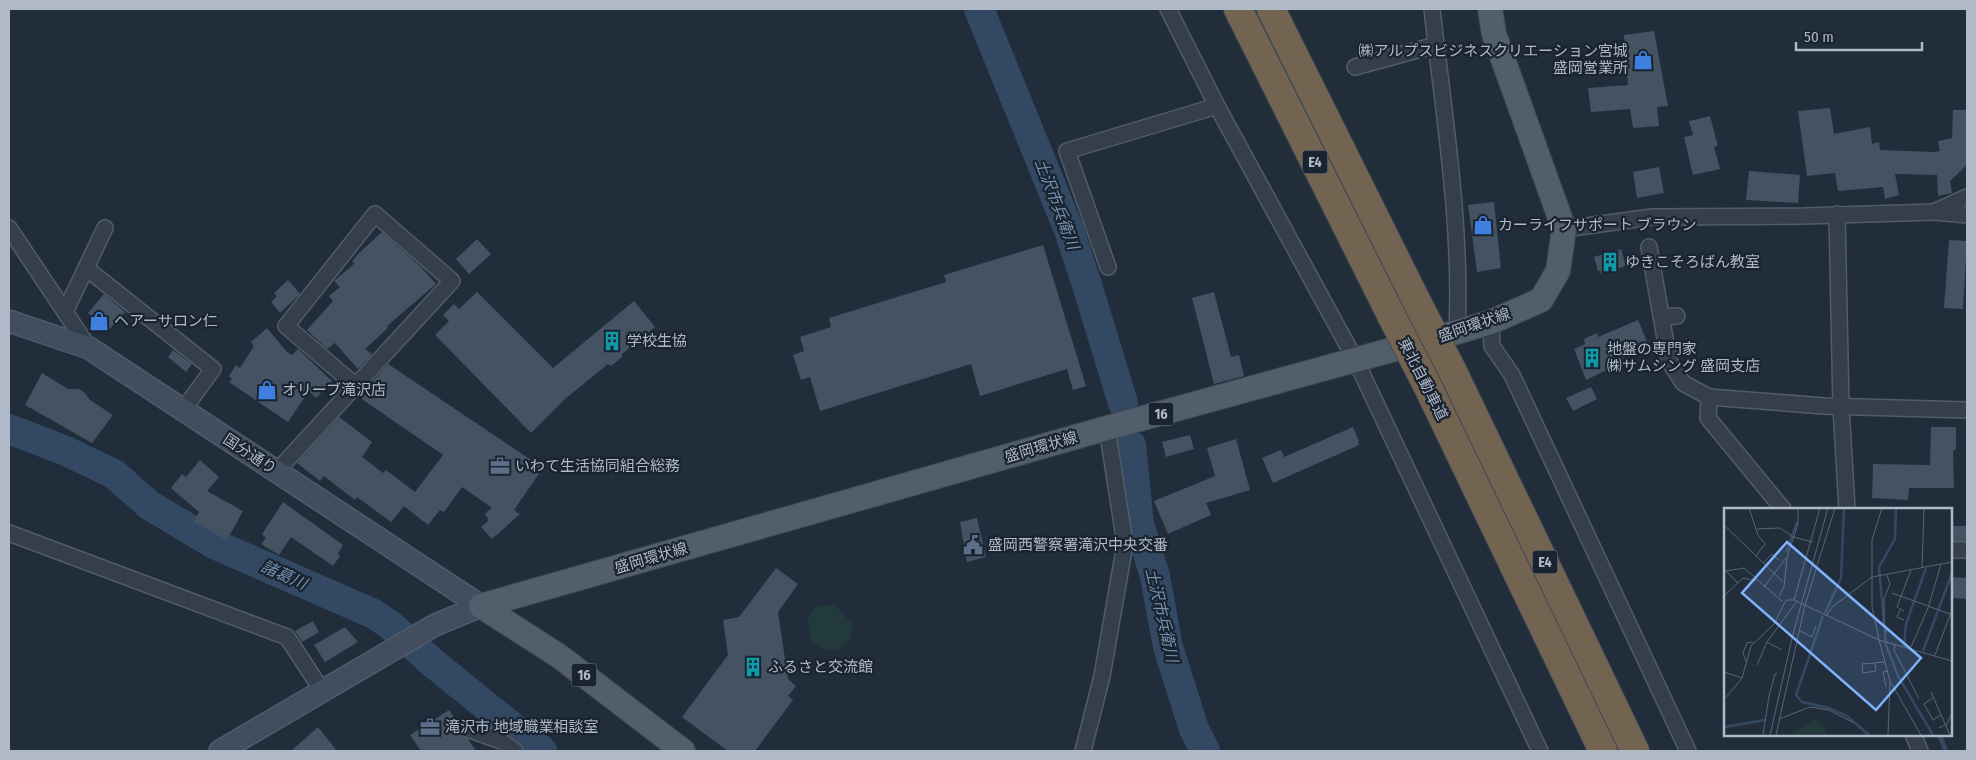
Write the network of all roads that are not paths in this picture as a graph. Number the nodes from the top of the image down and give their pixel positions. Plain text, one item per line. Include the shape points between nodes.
1 (1168, 9) edge
2 (1238, 9) edge
3 (1271, 9) edge
4 (1432, 9) edge
5 (1490, 9) edge
6 (1436, 45) junction
7 (1355, 67) dead end
8 (1217, 106) junction
9 (1967, 197) edge
10 (1935, 212) junction
11 (1837, 214) junction
12 (1967, 215) edge
13 (9, 228) edge
14 (105, 228) dead end
15 (1564, 228) junction
16 (1649, 247) dead end
17 (1108, 266) dead end
18 (86, 268) junction
19 (65, 312) junction
20 (1677, 316) dead end
21 (1661, 317) junction
22 (9, 321) edge
23 (1491, 322) junction
24 (1457, 332) junction
25 (89, 348) junction
26 (1356, 361) junction
27 (356, 386) junction
28 (1709, 397) junction
29 (1840, 407) junction
30 (183, 410) junction
31 (1967, 410) edge
32 (1107, 428) junction
33 (277, 472) junction
34 (1782, 508) edge
35 (1847, 508) edge
36 (9, 533) edge
37 (1951, 550) edge
38 (1967, 550) edge
39 (481, 606) junction
40 (323, 692) junction
41 (467, 728) dead end
42 (1913, 735) edge
43 (220, 751) edge
44 (515, 751) edge
45 (683, 751) edge
46 (1083, 751) edge
47 (1540, 751) edge
48 (1603, 751) edge
49 (1636, 751) edge
50 (1688, 751) edge
51 (1920, 751) edge

1 - 8 street
2 - 48 highway, 東北自動車道 / E4, bridge via 1427,385
3 - 49 highway, 東北自動車道 / E4, bridge via 1453,372
4 - 6 street
5 - 15 main road, 盛岡環状線 / 16 via 1494,34
6 - 7 street
6 - 24 street via 1456,224
8 - 17 street via 1067,151
8 - 26 street
9 - 10 street
10 - 11 street
10 - 12 street
11 - 15 street via 1652,217
11 - 29 street
13 - 19 street
14 - 18 street
15 - 23 main road, 盛岡環状線 / 16 via 1558,271 1541,300
16 - 21 street
18 - 19 street
18 - 30 street via 213,369
19 - 25 street
20 - 21 street
21 - 28 street via 1669,361 1683,383
22 - 25 street, 国分通り
23 - 24 main road, 盛岡環状線 / 16
23 - 50 street via 1492,346 1512,375
24 - 26 main road, 盛岡環状線 / 16
25 - 30 street, 国分通り
26 - 32 main road, 盛岡環状線 / 16
26 - 47 street
27 - 27 street via 452,281 375,214 286,326
27 - 33 street
28 - 29 street
28 - 34 street via 1708,418
29 - 31 street
29 - 35 street
30 - 33 street, 国分通り
32 - 39 main road, 盛岡環状線 / 16
32 - 46 street via 1125,544 1102,676
33 - 39 street, 国分通り
36 - 40 street via 288,637
37 - 38 street
39 - 40 street via 435,625
39 - 45 main road, 16 via 559,656
40 - 43 street
41 - 44 street via 501,741
42 - 51 street

